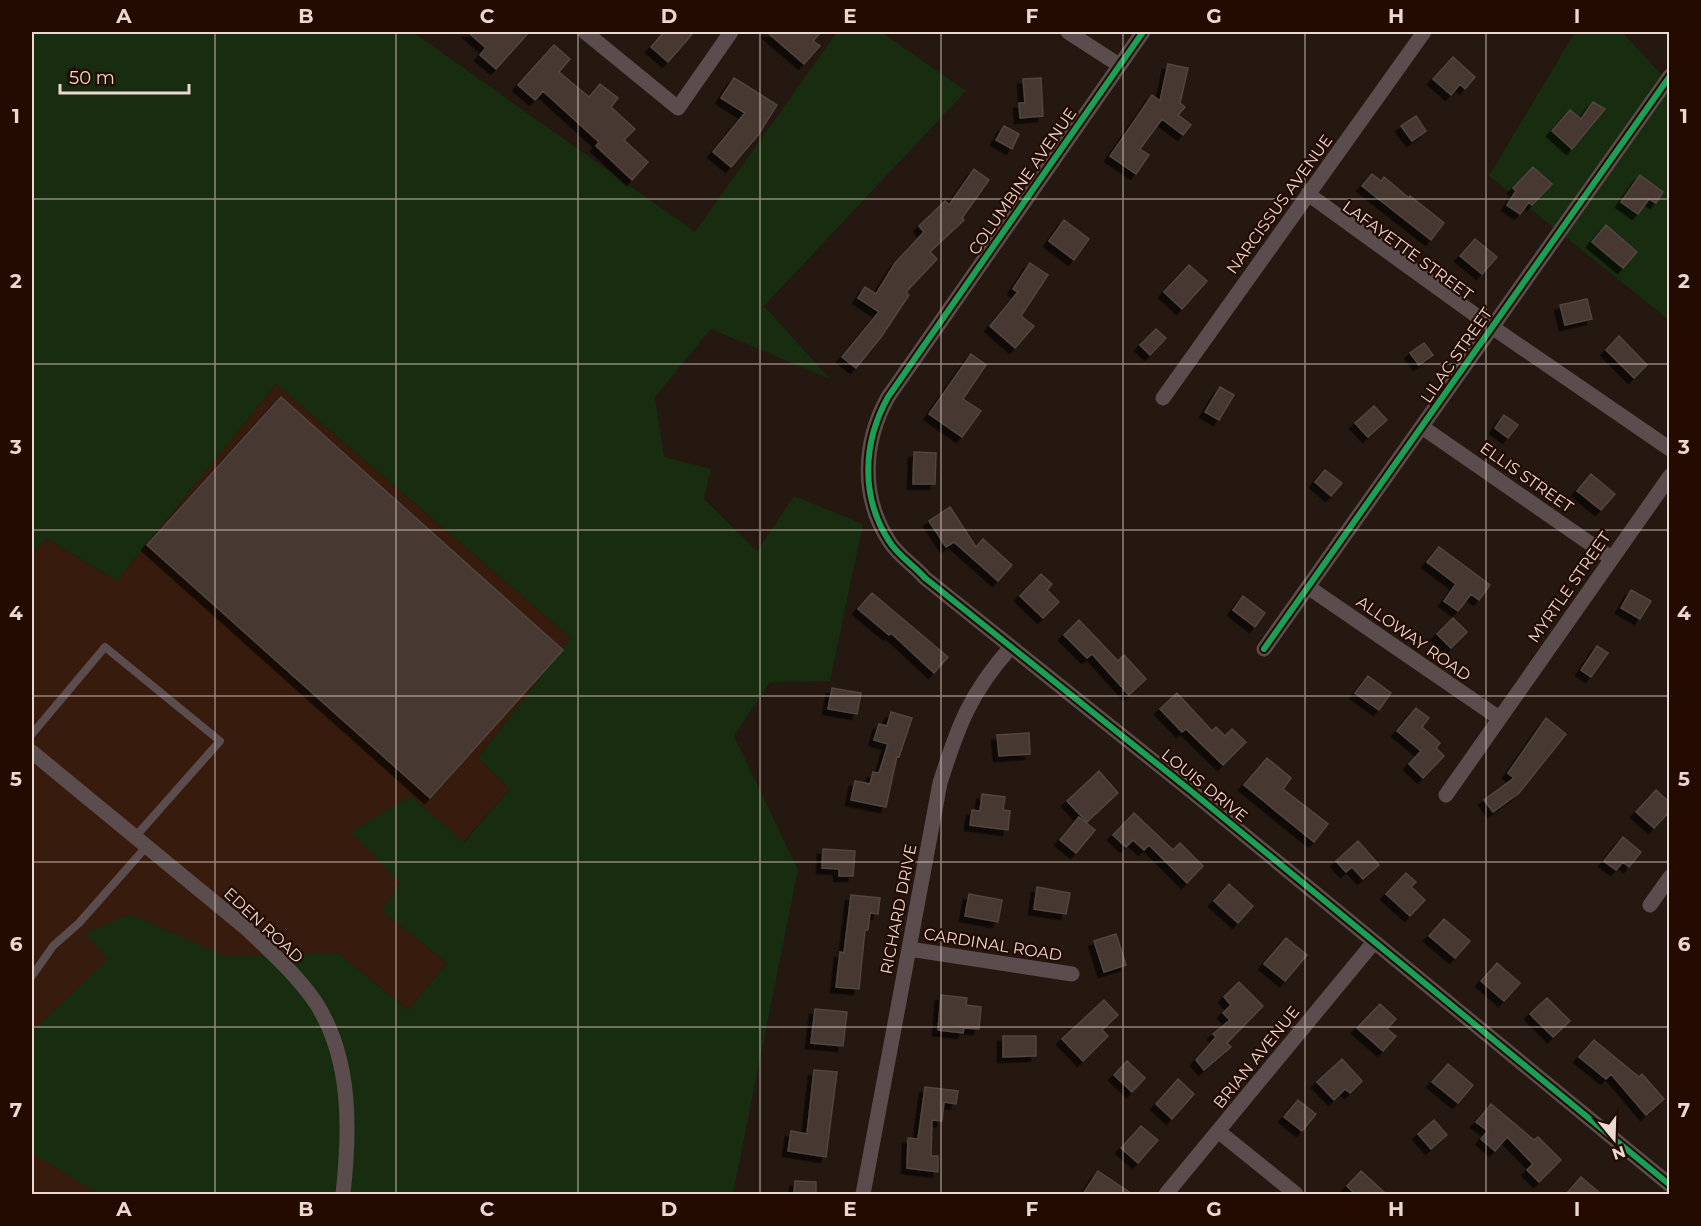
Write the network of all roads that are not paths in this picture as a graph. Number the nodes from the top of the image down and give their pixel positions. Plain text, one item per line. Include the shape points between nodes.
1 (585, 32) edge
2 (732, 32) edge
3 (1068, 32) edge
4 (1143, 32) edge
5 (1424, 32) edge
6 (1119, 65) junction
7 (1670, 76) edge
8 (1308, 194) junction
9 (1492, 327) junction
10 (923, 346) joint
11 (1163, 398) dead end
12 (1422, 427) junction
13 (1670, 449) edge
14 (1670, 476) edge
15 (1611, 558) junction
16 (1308, 587) junction
17 (1011, 647) junction
18 (1264, 649) dead end
19 (1499, 718) junction
20 (32, 734) edge
21 (32, 752) edge
22 (1446, 795) dead end
23 (141, 842) junction
24 (1670, 877) edge
25 (1650, 905) dead end
26 (1374, 942) junction
27 (909, 949) junction
28 (1072, 974) dead end
29 (32, 976) edge
30 (1218, 1131) junction
31 (1670, 1185) edge
32 (343, 1194) edge
33 (863, 1194) edge
34 (1166, 1194) edge
35 (1296, 1194) edge

1 - 2 street via 678,108
3 - 6 street
4 - 6 street, COLUMBINE AVENUE
5 - 8 street, NARCISSUS AVENUE
6 - 10 street, COLUMBINE AVENUE
7 - 9 street, LILAC STREET
8 - 9 street, LAFAYETTE STREET
8 - 11 street, NARCISSUS AVENUE
9 - 12 street, LILAC STREET
9 - 13 street, LAFAYETTE STREET
10 - 17 street, LOUIS DRIVE via 876,418 868,449 873,507 890,543 904,558
12 - 15 street, ELLIS STREET
12 - 16 street, LILAC STREET
14 - 15 street, MYRTLE STREET
15 - 19 street, MYRTLE STREET
16 - 18 street, LILAC STREET
16 - 19 street, ALLOWAY ROAD
17 - 26 street, LOUIS DRIVE
17 - 27 street, RICHARD DRIVE via 971,699 957,731 940,783
19 - 22 street, MYRTLE STREET
20 - 23 lane via 105,647 220,741
21 - 23 street, EDEN ROAD
23 - 29 lane via 80,923 53,946
23 - 32 street, EDEN ROAD via 274,955 322,1015 339,1060 346,1098 348,1145
24 - 25 street
26 - 30 street, BRIAN AVENUE
26 - 31 street, LOUIS DRIVE
27 - 28 street, CARDINAL ROAD
27 - 33 street, RICHARD DRIVE
30 - 34 street, BRIAN AVENUE
30 - 35 street

